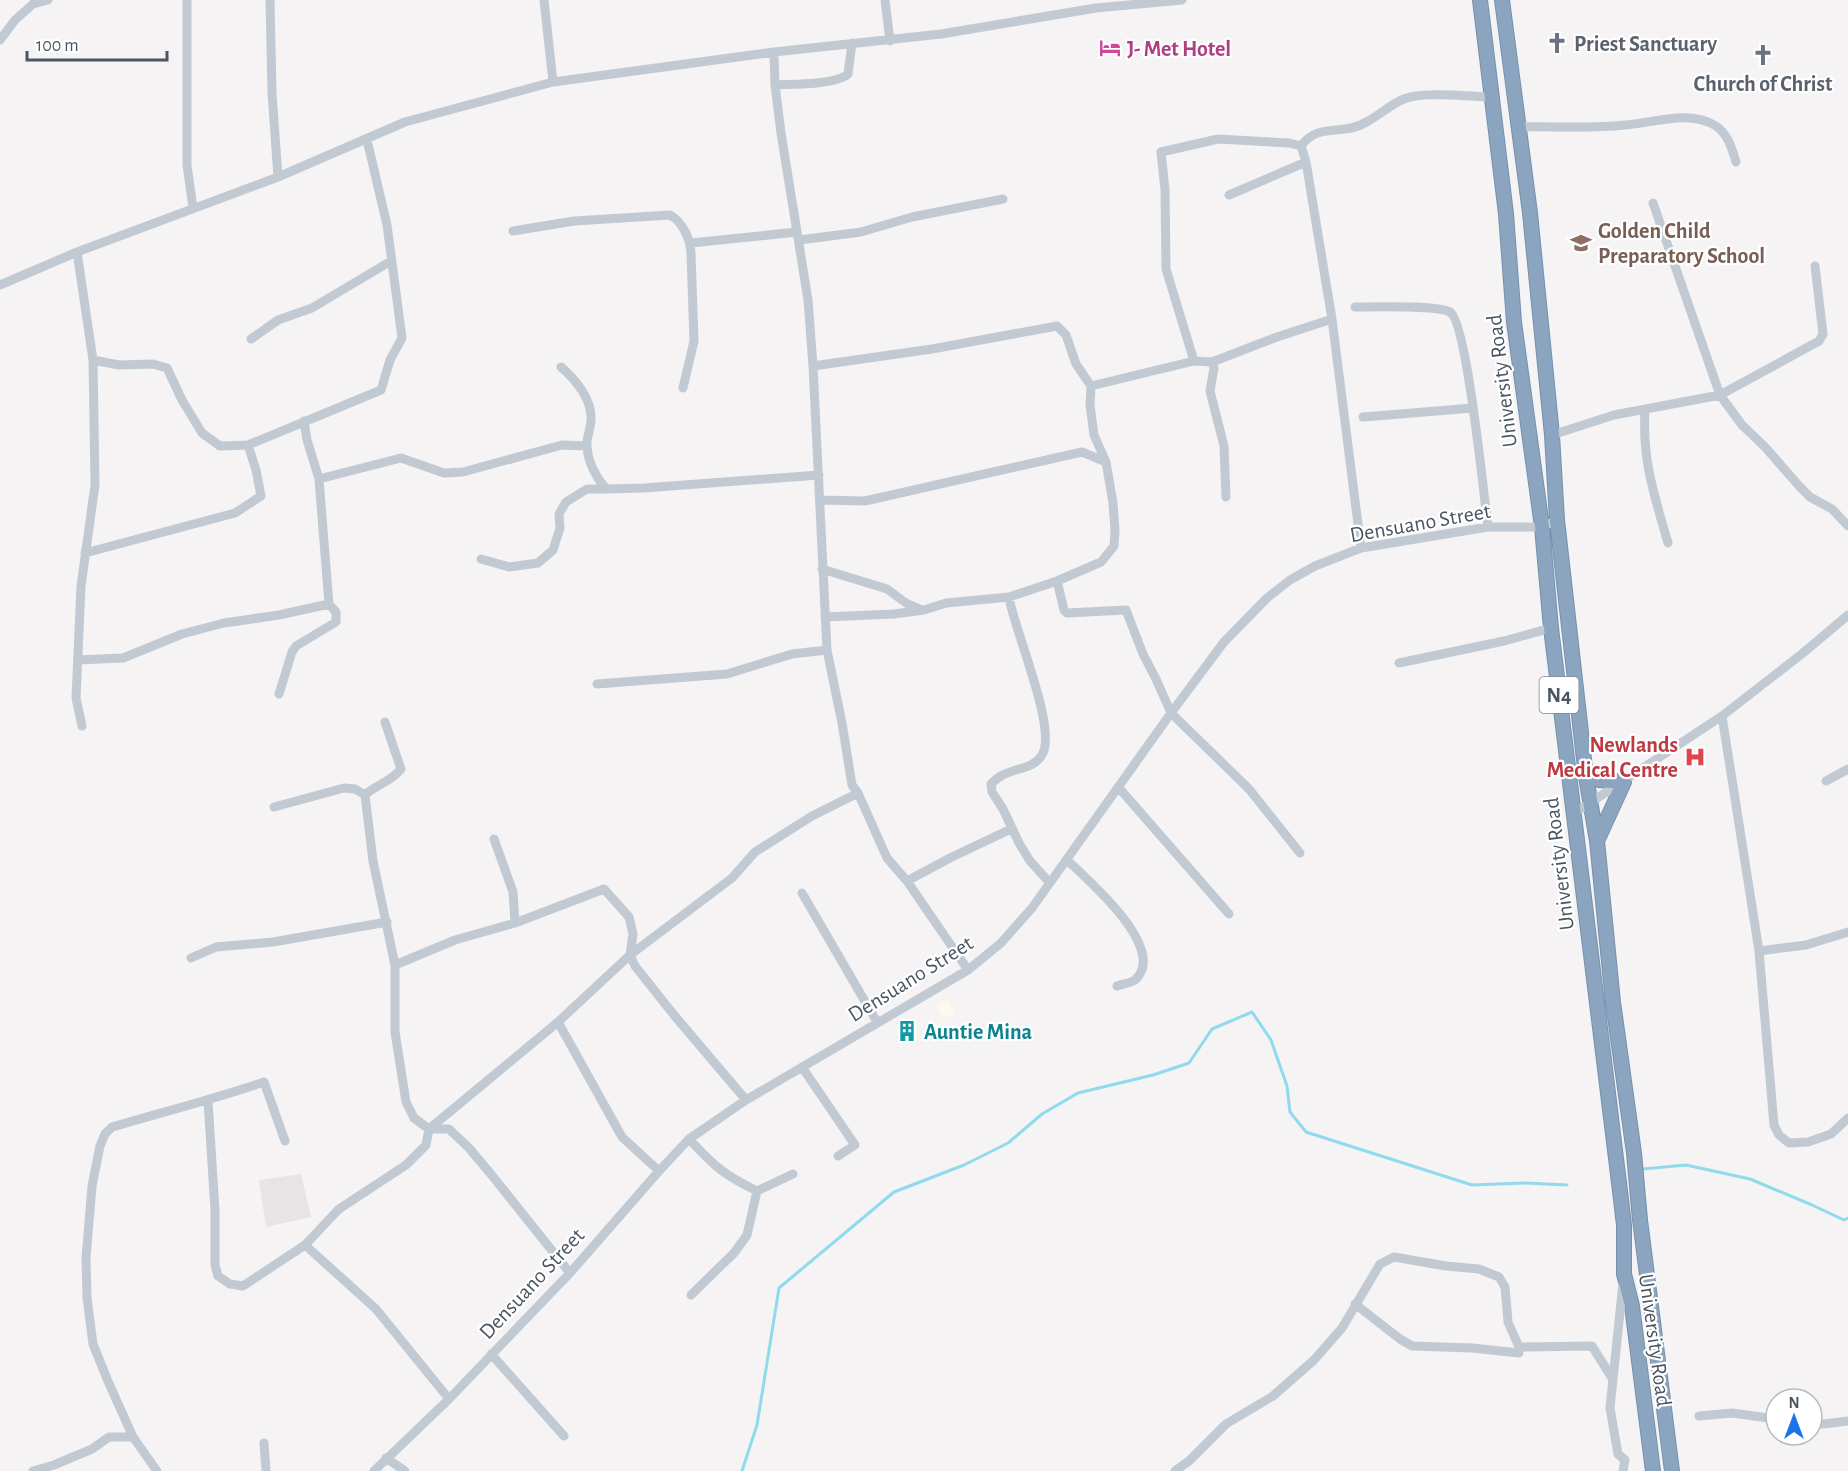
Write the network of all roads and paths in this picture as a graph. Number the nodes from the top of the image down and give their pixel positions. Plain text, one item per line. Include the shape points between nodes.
1 (48, 0) edge
2 (187, 0) edge
3 (270, 0) edge
4 (544, 0) edge
5 (885, 0) edge
6 (1182, 0) edge
7 (1480, 0) edge
8 (1502, 0) edge
9 (0, 40) edge
10 (890, 41) junction
11 (852, 43) junction
12 (774, 52) junction
13 (553, 81) junction
14 (775, 85) junction
15 (1493, 98) junction
16 (1517, 127) junction
17 (367, 140) junction
18 (1301, 146) junction
19 (1306, 162) junction
20 (1736, 162) dead end
21 (278, 177) junction
22 (1229, 195) dead end
23 (1003, 199) dead end
24 (1653, 203) dead end
25 (193, 208) junction
26 (513, 231) dead end
27 (798, 236) junction
28 (691, 243) junction
29 (77, 252) junction
30 (391, 261) junction
31 (1815, 266) dead end
32 (0, 285) edge
33 (1354, 307) dead end
34 (1332, 319) junction
35 (251, 339) dead end
36 (93, 360) junction
37 (1194, 361) junction
38 (1212, 362) junction
39 (813, 366) junction
40 (561, 367) dead end
41 (1091, 386) junction
42 (683, 388) dead end
43 (1720, 395) junction
44 (1473, 408) junction
45 (1645, 409) junction
46 (1363, 417) dead end
47 (304, 421) junction
48 (1094, 435) junction
49 (1552, 435) junction
50 (248, 446) junction
51 (587, 446) junction
52 (1082, 452) junction
53 (1106, 462) junction
54 (819, 475) junction
55 (319, 479) junction
56 (606, 489) junction
57 (1226, 497) dead end
58 (820, 500) junction
59 (1557, 520) junction
60 (1848, 526) edge
61 (1488, 527) junction
62 (1542, 527) junction
63 (1668, 543) dead end
64 (1361, 548) junction
65 (85, 553) junction
66 (481, 559) dead end
67 (822, 569) junction
68 (1057, 581) junction
69 (1009, 597) junction
70 (329, 604) junction
71 (924, 610) junction
72 (1848, 615) edge
73 (825, 617) junction
74 (1551, 628) junction
75 (827, 650) junction
76 (78, 660) junction
77 (1399, 663) dead end
78 (597, 684) dead end
79 (279, 694) dead end
80 (1171, 713) junction
81 (1722, 716) junction
82 (386, 722) dead end
83 (82, 726) dead end
84 (1848, 769) edge
85 (1586, 777) junction
86 (1826, 781) dead end
87 (1624, 782) junction
88 (1119, 788) junction
89 (858, 793) junction
90 (364, 795) junction
91 (1590, 802) junction
92 (274, 807) dead end
93 (1573, 814) junction
94 (1011, 830) junction
95 (494, 839) dead end
96 (1597, 841) junction
97 (1300, 853) dead end
98 (1067, 860) junction
99 (907, 881) junction
100 (1050, 882) junction
101 (802, 893) dead end
102 (1229, 914) dead end
103 (387, 922) junction
104 (515, 923) junction
105 (1848, 932) edge
106 (1759, 951) junction
107 (630, 955) junction
108 (191, 958) dead end
109 (395, 965) junction
110 (968, 970) junction
111 (1117, 986) dead end
112 (558, 1022) junction
113 (877, 1022) junction
114 (802, 1067) junction
115 (746, 1100) junction
116 (208, 1101) junction
117 (1848, 1118) edge
118 (429, 1129) junction
119 (689, 1139) junction
120 (285, 1142) dead end
121 (838, 1156) dead end
122 (658, 1170) junction
123 (793, 1174) dead end
124 (758, 1191) junction
125 (305, 1245) junction
126 (570, 1273) junction
127 (1624, 1274) junction
128 (691, 1295) dead end
129 (1355, 1304) junction
130 (1518, 1347) junction
131 (491, 1354) junction
132 (1612, 1378) junction
133 (449, 1399) junction
134 (1699, 1416) dead end
135 (1764, 1417) edge
136 (1848, 1421) edge
137 (1824, 1424) edge
138 (564, 1436) dead end
139 (133, 1437) junction
140 (264, 1443) dead end
141 (386, 1458) junction
142 (33, 1471) edge
143 (157, 1471) edge
144 (266, 1471) edge
145 (374, 1471) edge
146 (405, 1471) edge
147 (1175, 1471) edge
148 (1623, 1471) edge
149 (1653, 1471) edge
150 (1672, 1471) edge

1 - 9 street via 33,4
2 - 25 street via 187,165
3 - 21 street
4 - 13 street
5 - 10 street
6 - 10 street via 1096,8
7 - 15 highway, University Road / N4
8 - 16 highway, University Road / N4
10 - 11 street
11 - 12 street
11 - 14 street via 845,77
12 - 13 street
12 - 14 street
13 - 17 street via 405,122
14 - 27 street
15 - 18 street via 1405,98 1352,128 1318,131
15 - 62 highway, University Road / N4 via 1514,322
16 - 20 street via 1624,125 1685,118 1718,127 1728,139
16 - 49 highway, University Road / N4 via 1530,213
17 - 21 street
17 - 30 street via 387,225
18 - 19 street
18 - 37 street via 1218,139 1161,152 1166,269
19 - 22 street
19 - 34 street
21 - 25 street
23 - 27 street via 912,217 861,232
24 - 43 street
25 - 29 street
26 - 28 street via 574,220 670,214
27 - 28 street
27 - 39 street
28 - 42 street via 694,341
29 - 32 street
29 - 36 street
30 - 35 street via 312,308 278,320
30 - 47 street via 402,338 381,390
31 - 43 street via 1822,338
33 - 44 street via 1435,309 1455,316
34 - 38 street
34 - 64 street
36 - 50 street via 167,368 202,433 220,446
36 - 65 street via 95,485
37 - 38 street
37 - 41 street
38 - 57 street via 1210,391 1223,439
39 - 41 street via 1057,326 1066,335 1076,364
39 - 54 street
40 - 51 street via 580,387 592,417
41 - 48 street
43 - 45 street
43 - 60 street via 1742,425 1800,487 1832,509
44 - 46 street
44 - 61 street
45 - 49 street
45 - 63 street via 1646,463
47 - 50 street
47 - 55 street
48 - 52 street
48 - 53 street
49 - 59 highway, University Road / N4
50 - 65 street via 261,496 235,513
51 - 55 street via 562,445 463,472 444,473 401,458
51 - 56 street via 596,477
52 - 53 street
52 - 58 street via 865,501
53 - 68 street via 1114,546 1101,562
54 - 56 street
54 - 58 street
55 - 70 street
56 - 66 street via 587,489 566,502 559,514 560,528 553,550 538,563 509,567
58 - 67 street
59 - 62 street, Densuano Street
59 - 85 highway, University Road / N4
61 - 62 street, Densuano Street
61 - 64 street, Densuano Street
62 - 74 highway, University Road / N4
64 - 80 street, Densuano Street via 1315,566 1267,598 1224,642
65 - 76 street
67 - 71 street via 887,589
67 - 73 street
68 - 69 street
68 - 80 street via 1067,613 1126,610
69 - 71 street via 946,603
69 - 94 street via 1033,678 1046,741 1042,755 1031,766 1008,771 992,784 992,792
70 - 76 street via 214,625 123,658
70 - 79 street via 336,612 336,622 292,652
71 - 73 street
72 - 81 street
73 - 75 street
74 - 77 street
74 - 93 highway, University Road / N4
75 - 78 street via 792,654 727,674
75 - 89 street via 852,784
76 - 83 street via 76,698
80 - 88 street, Densuano Street
80 - 97 street via 1248,789
81 - 87 street
81 - 106 street
82 - 90 street via 400,769
84 - 86 street
85 - 87 highway
85 - 91 highway, University Road / N4
87 - 91 street
87 - 96 highway
88 - 98 street, Densuano Street
88 - 102 street
89 - 99 street via 887,858
89 - 107 street via 755,852 732,878
90 - 92 street via 344,788
90 - 103 street
91 - 93 street
91 - 96 highway, University Road / N4
93 - 127 highway, University Road / N4 via 1624,1225
94 - 99 street
94 - 100 street via 1030,861
95 - 104 street via 513,892
96 - 150 highway, University Road / N4 via 1613,1002
98 - 100 street, Densuano Street
98 - 111 street via 1109,902 1138,939 1142,970 1134,981
99 - 110 street
100 - 110 street, Densuano Street via 1008,934
101 - 113 street
103 - 108 street via 273,942 216,947
103 - 109 street
104 - 107 street via 604,889 629,917 633,934
104 - 109 street via 455,940
105 - 106 street via 1806,945
106 - 117 street via 1774,1125 1779,1135 1789,1143 1808,1142 1831,1134
107 - 112 street
107 - 115 street via 674,1015
109 - 118 street via 395,1032 406,1102 414,1118
110 - 113 street, Densuano Street
112 - 118 street
112 - 122 street via 622,1137
113 - 114 street, Densuano Street
114 - 115 street, Densuano Street
114 - 121 street via 855,1145
115 - 119 street, Densuano Street
116 - 120 street via 264,1082
116 - 125 street via 218,1276 243,1286
116 - 139 street via 112,1127 100,1146 92,1186 87,1298 93,1344
118 - 125 street via 426,1145 391,1176 339,1209
118 - 126 street via 449,1129 469,1148
119 - 122 street, Densuano Street
119 - 124 street via 715,1167
122 - 126 street, Densuano Street
123 - 124 street
124 - 128 street via 747,1235
125 - 133 street via 376,1309
126 - 131 street, Densuano Street
127 - 132 street
127 - 149 highway, University Road / N4 via 1632,1306
129 - 130 street via 1412,1346 1519,1353
129 - 130 street via 1380,1264 1394,1257 1479,1269 1499,1277 1505,1287 1508,1322
129 - 147 street via 1342,1328 1314,1360 1273,1396 1226,1424
130 - 132 street via 1592,1346
131 - 133 street, Densuano Street
131 - 138 street
132 - 148 street via 1610,1408 1618,1454 1624,1460
133 - 141 street, Densuano Street
134 - 135 street via 1732,1413
136 - 137 street
139 - 142 street via 109,1437 92,1449
139 - 143 street
140 - 144 street
141 - 145 street, Densuano Street
141 - 146 street

